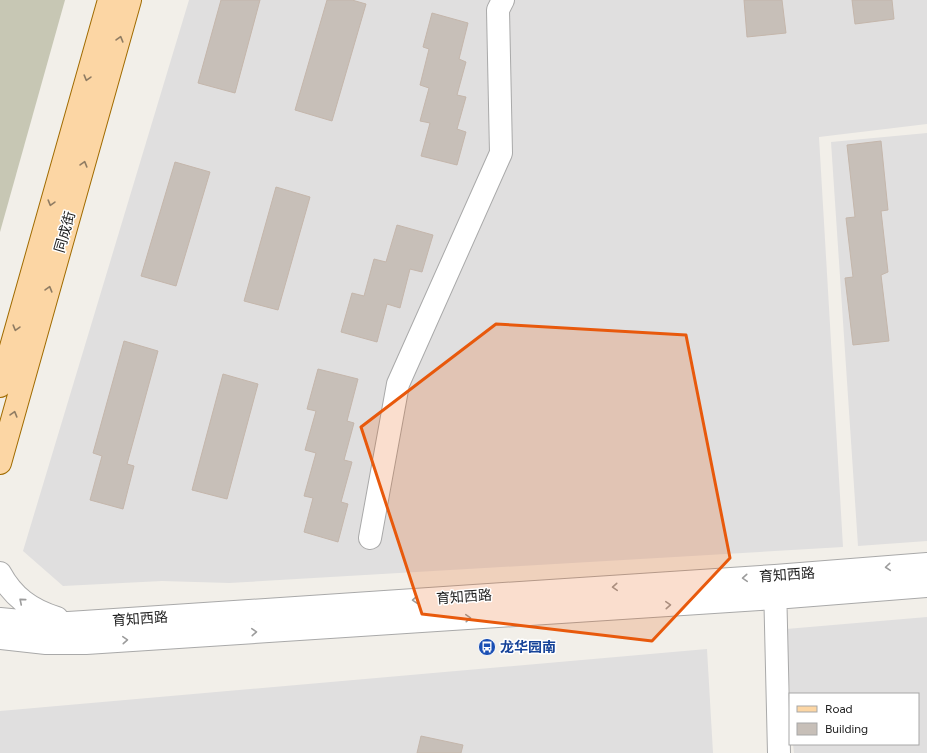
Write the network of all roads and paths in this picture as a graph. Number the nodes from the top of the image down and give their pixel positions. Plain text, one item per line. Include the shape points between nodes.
1 (109, 0) edge
2 (130, 0) edge
3 (503, 0) edge
4 (0, 386) edge
5 (1, 460) edge
6 (370, 538) dead end
7 (927, 564) edge
8 (0, 573) edge
9 (775, 576) junction
10 (927, 586) edge
11 (775, 598) junction
12 (0, 619) edge
13 (85, 633) junction
14 (0, 638) edge
15 (0, 654) edge
16 (779, 753) edge

1 -> 4 main road, 同成街
5 -> 2 main road, 同成街
3 - 6 street via 498,10 501,153 398,384
7 -> 9 street, 育知西路
13 -> 8 street via 29,606 14,594
9 - 11 street
9 -> 13 street, 育知西路
10 - 11 street, 育知西路
13 -> 11 street, 育知西路
11 - 16 street
12 - 13 street, 育知西路 via 52,624
13 - 14 street, 育知西路 via 46,643
13 - 15 street

